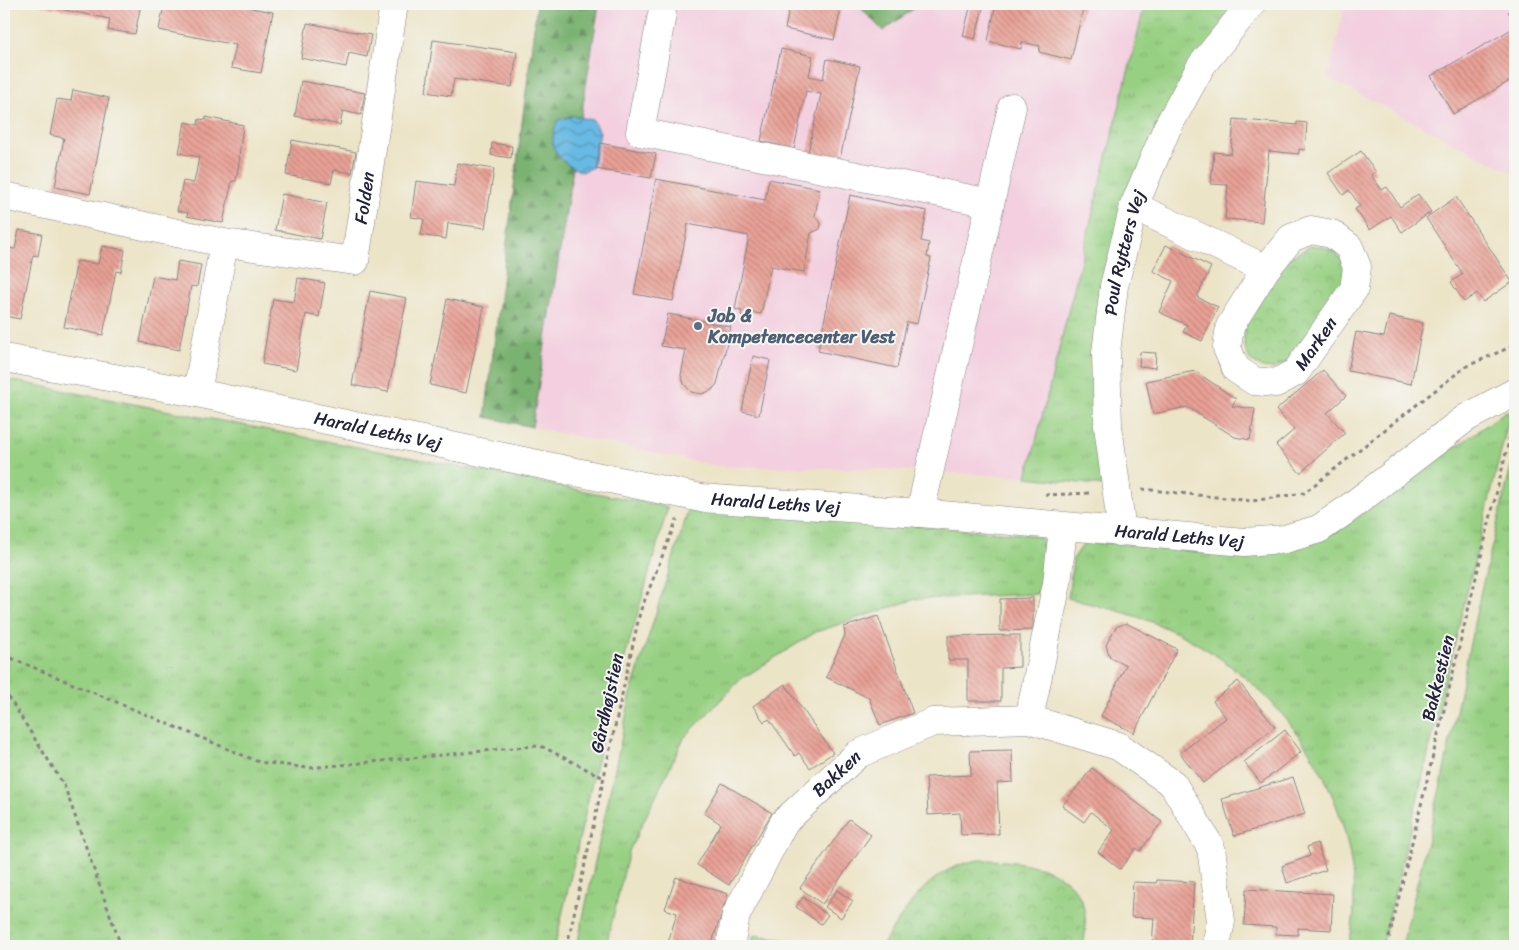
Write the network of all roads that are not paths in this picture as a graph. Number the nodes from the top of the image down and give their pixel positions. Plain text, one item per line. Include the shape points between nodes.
1 (394, 4) edge
2 (1252, 4) edge
3 (662, 14) dead end
4 (1012, 107) dead end
5 (4, 196) edge
6 (990, 203) junction
7 (1134, 206) junction
8 (224, 242) junction
9 (1266, 269) junction
10 (4, 358) edge
11 (1515, 392) edge
12 (197, 394) junction
13 (920, 513) junction
14 (1063, 528) junction
15 (1119, 532) junction
16 (1029, 720) junction
17 (730, 946) edge
18 (1216, 946) edge

1 - 8 street, Folden via 355,261
2 - 7 street, Poul Rytters Vej via 1201,66 1167,128
3 - 6 street via 640,132
4 - 6 street
5 - 8 street, Folden
6 - 13 street
7 - 9 street
7 - 15 street, Poul Rytters Vej via 1114,286 1106,353 1108,426
8 - 12 street
9 - 9 street, Marken via 1230,326 1227,348 1236,368 1254,382 1276,383 1296,372 1354,289 1357,268 1349,247 1332,234 1311,230 1291,238
10 - 12 street, Harald Leths Vej
11 - 15 street, Harald Leths Vej via 1466,418 1318,529 1285,539 1244,542
12 - 13 street, Harald Leths Vej via 701,498
13 - 14 street, Harald Leths Vej
14 - 15 street, Harald Leths Vej
14 - 16 street via 1057,583
16 - 17 street, Bakken via 933,722 858,754 784,822 736,915
16 - 18 street, Bakken via 1118,746 1172,784 1211,848 1221,921

